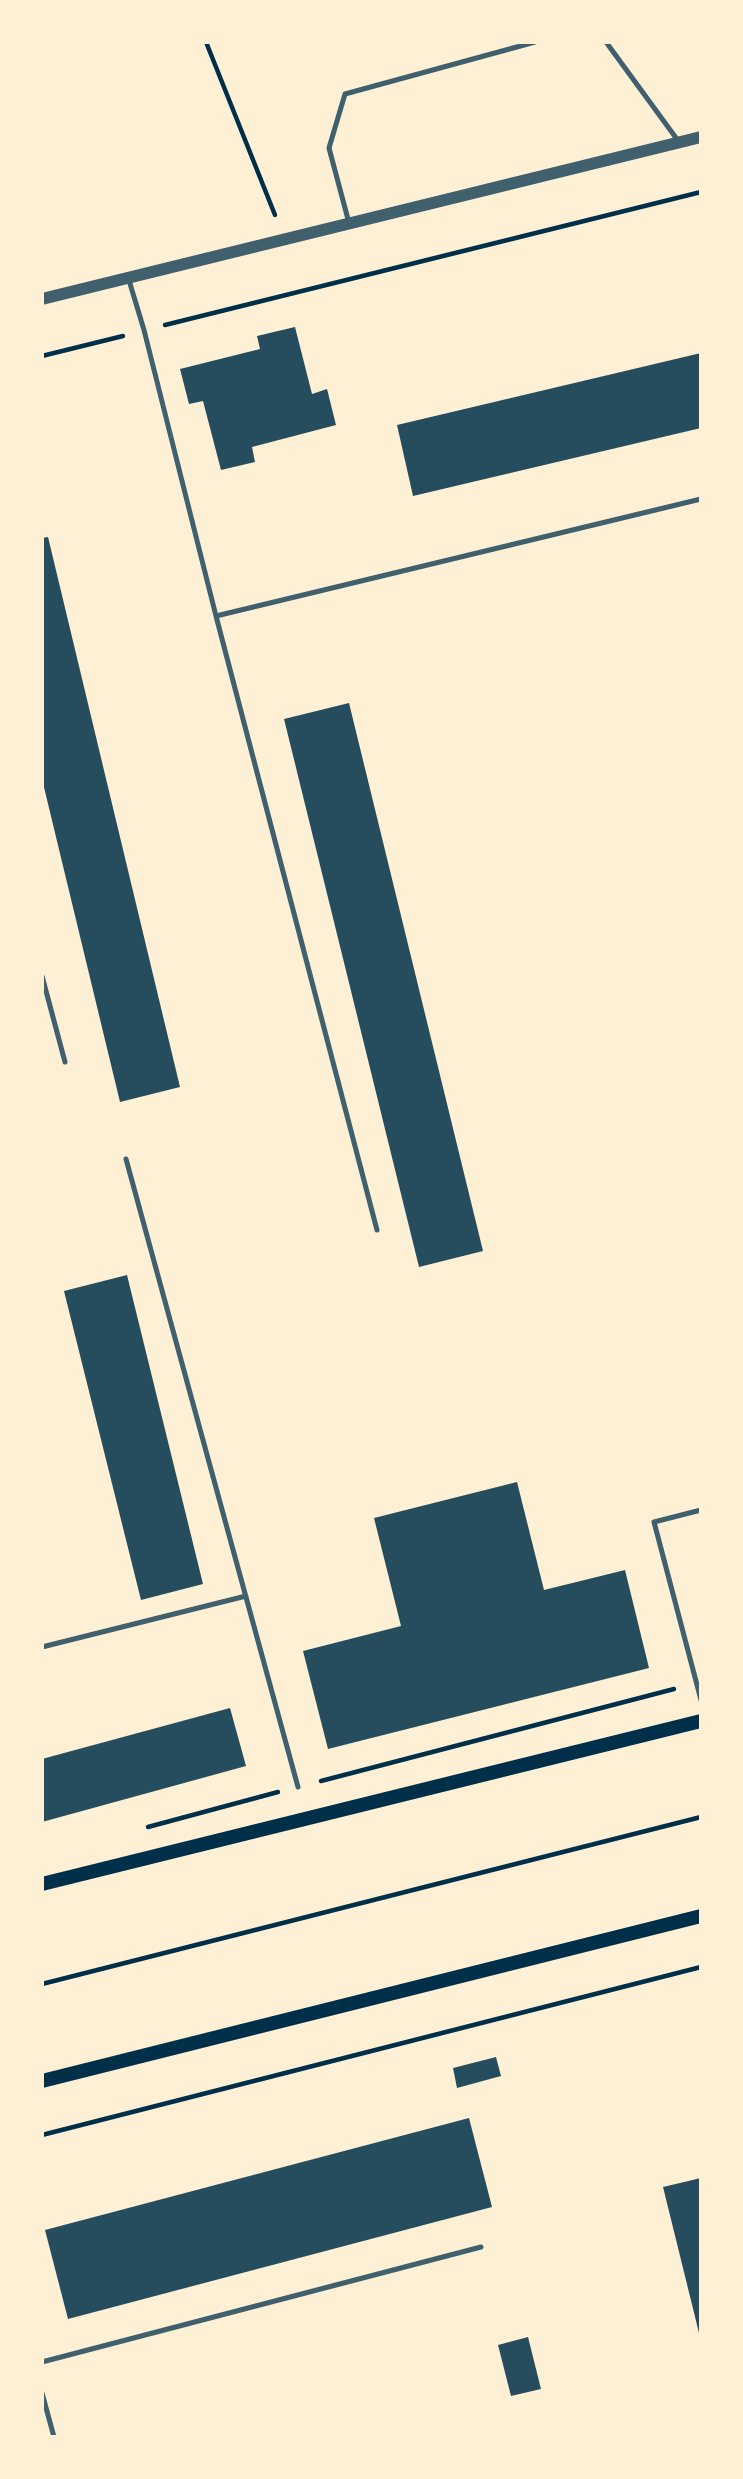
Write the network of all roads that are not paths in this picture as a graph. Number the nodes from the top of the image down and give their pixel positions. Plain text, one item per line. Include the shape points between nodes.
1 (535, 42) edge
2 (606, 42) edge
3 (701, 136) edge
4 (679, 142) junction
5 (349, 223) junction
6 (128, 277) junction
7 (42, 299) edge
8 (701, 499) edge
9 (216, 617) junction
10 (42, 976) edge
11 (65, 1062) dead end
12 (127, 1159) dead end
13 (377, 1230) dead end
14 (701, 1510) edge
15 (246, 1596) junction
16 (42, 1647) edge
17 (701, 1700) edge
18 (701, 1721) edge
19 (298, 1787) road end
20 (42, 1884) edge
21 (701, 1916) edge
22 (42, 2081) edge
23 (481, 2247) dead end
24 (42, 2362) edge
25 (42, 2393) edge
26 (54, 2437) edge

1 - 5 lane via 345,94 329,148
2 - 4 lane
3 - 4 street
4 - 5 street
5 - 6 street
6 - 7 street
6 - 9 lane
8 - 9 lane
9 - 13 lane
10 - 11 lane
12 - 15 lane
14 - 17 lane via 654,1521
15 - 16 lane
15 - 19 lane
18 - 20 main road
21 - 22 main road
23 - 24 lane
25 - 26 lane

